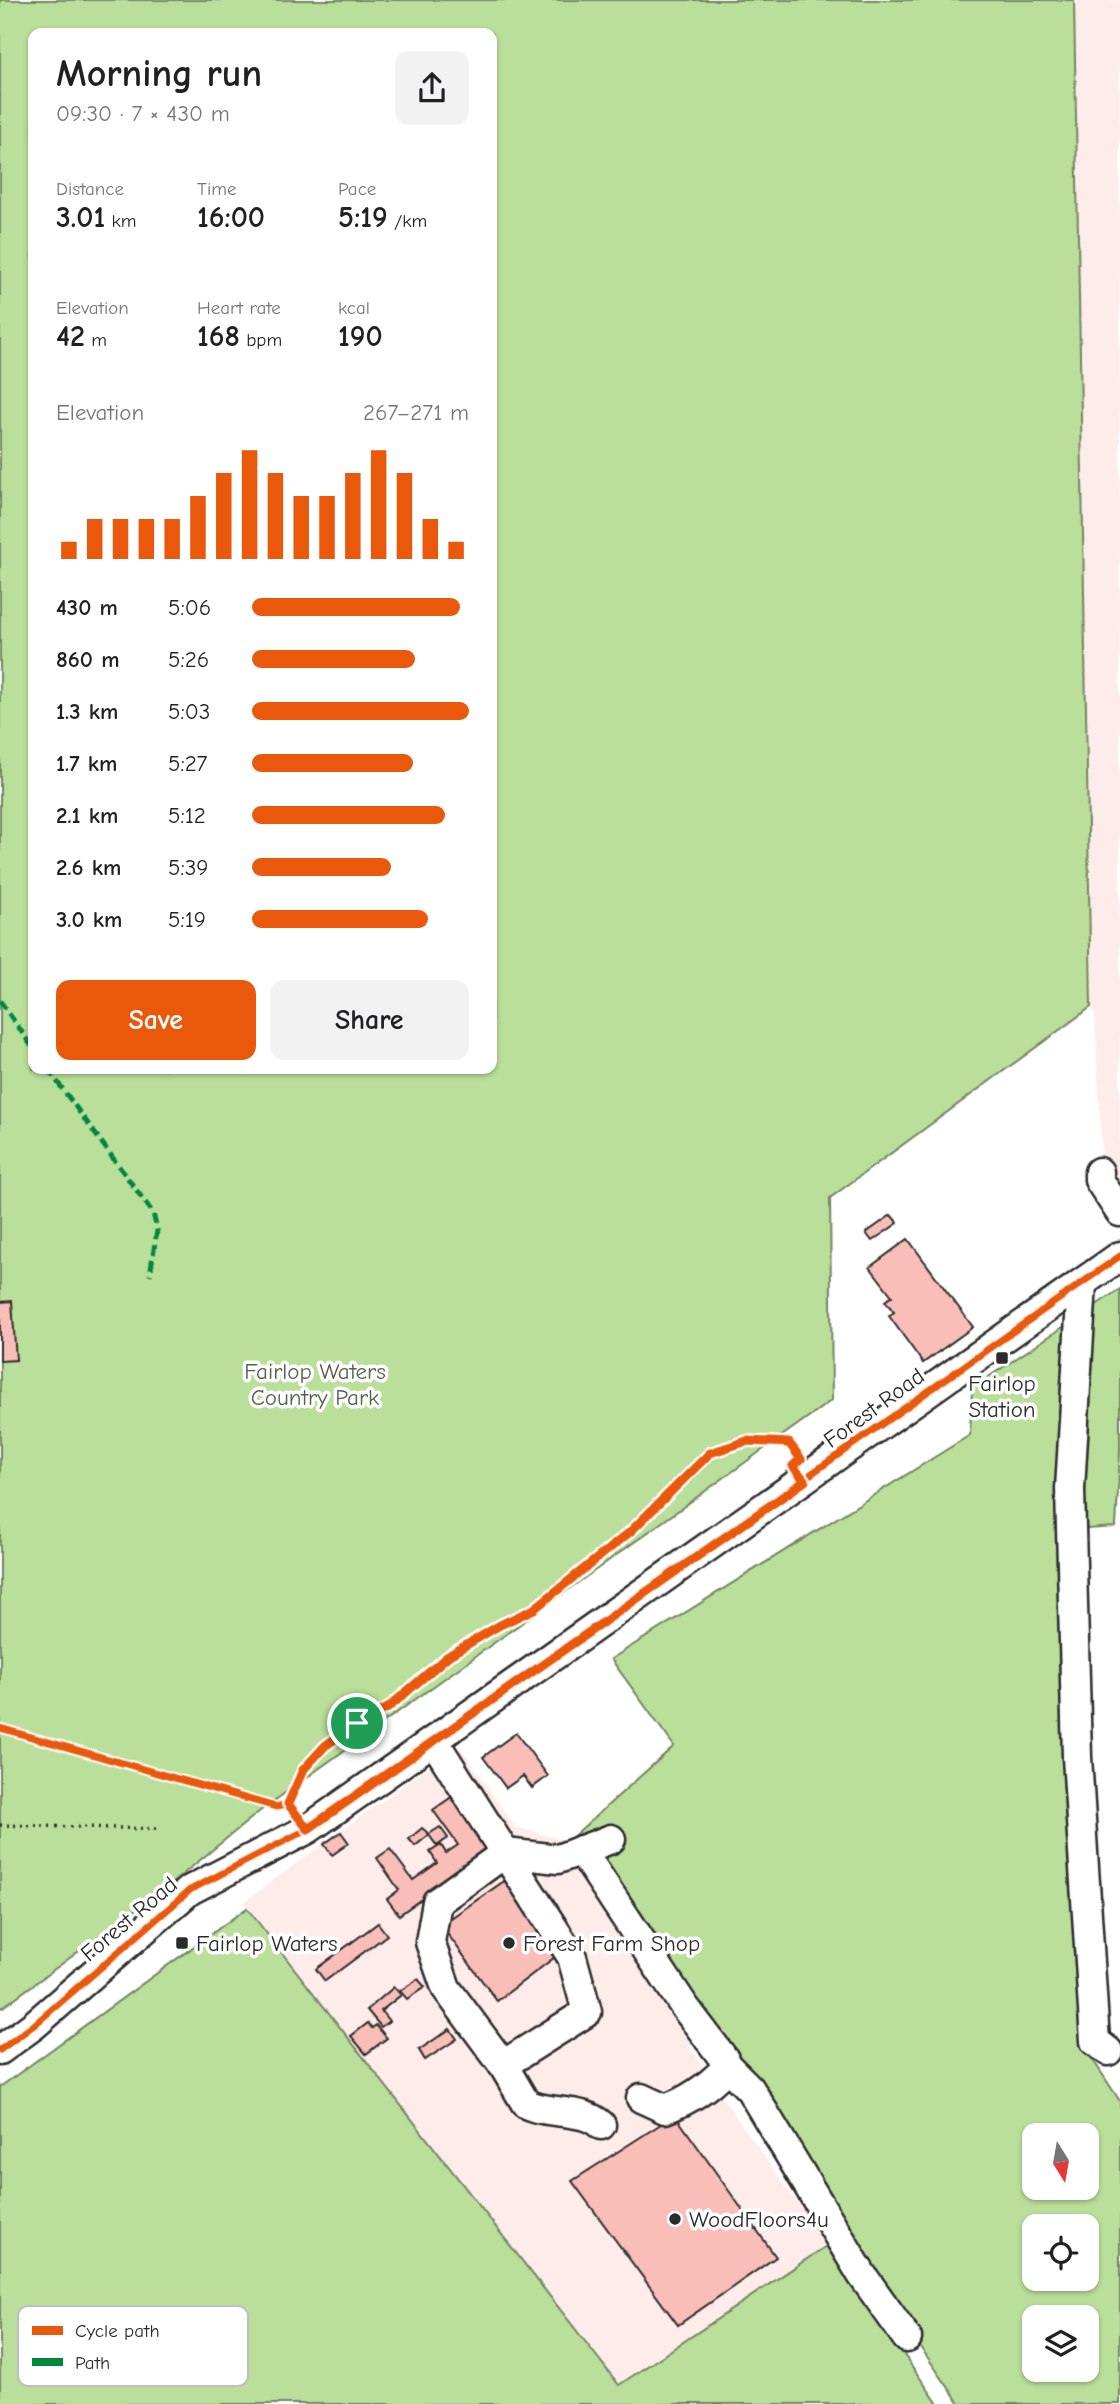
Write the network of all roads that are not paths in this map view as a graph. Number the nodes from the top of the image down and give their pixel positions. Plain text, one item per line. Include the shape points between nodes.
1 (1099, 1172) dead end
2 (1120, 1212) edge
3 (1120, 1256) edge
4 (1082, 1283) junction
5 (434, 1741) junction
6 (611, 1839) dead end
7 (581, 1850) junction
8 (505, 1853) junction
9 (0, 2050) edge
10 (1108, 2051) dead end
11 (724, 2063) junction
12 (503, 2065) junction
13 (641, 2098) dead end
14 (601, 2125) dead end
15 (907, 2338) dead end

1 - 2 street via 1099,1180
3 - 4 street, Forest Road
4 - 5 street, Forest Road
4 - 10 street via 1070,1489 1077,1757 1095,2041
5 - 8 street
5 - 9 street, Forest Road via 308,1829 190,1890
6 - 7 street
7 - 8 street via 558,1859
7 - 11 street
8 - 12 street via 437,1902 430,1942 446,1988
8 - 12 street via 572,1957 587,2012
11 - 13 street via 716,2078 682,2103 665,2109
11 - 15 street via 750,2089 862,2275
12 - 14 street via 526,2104 553,2113 585,2115

